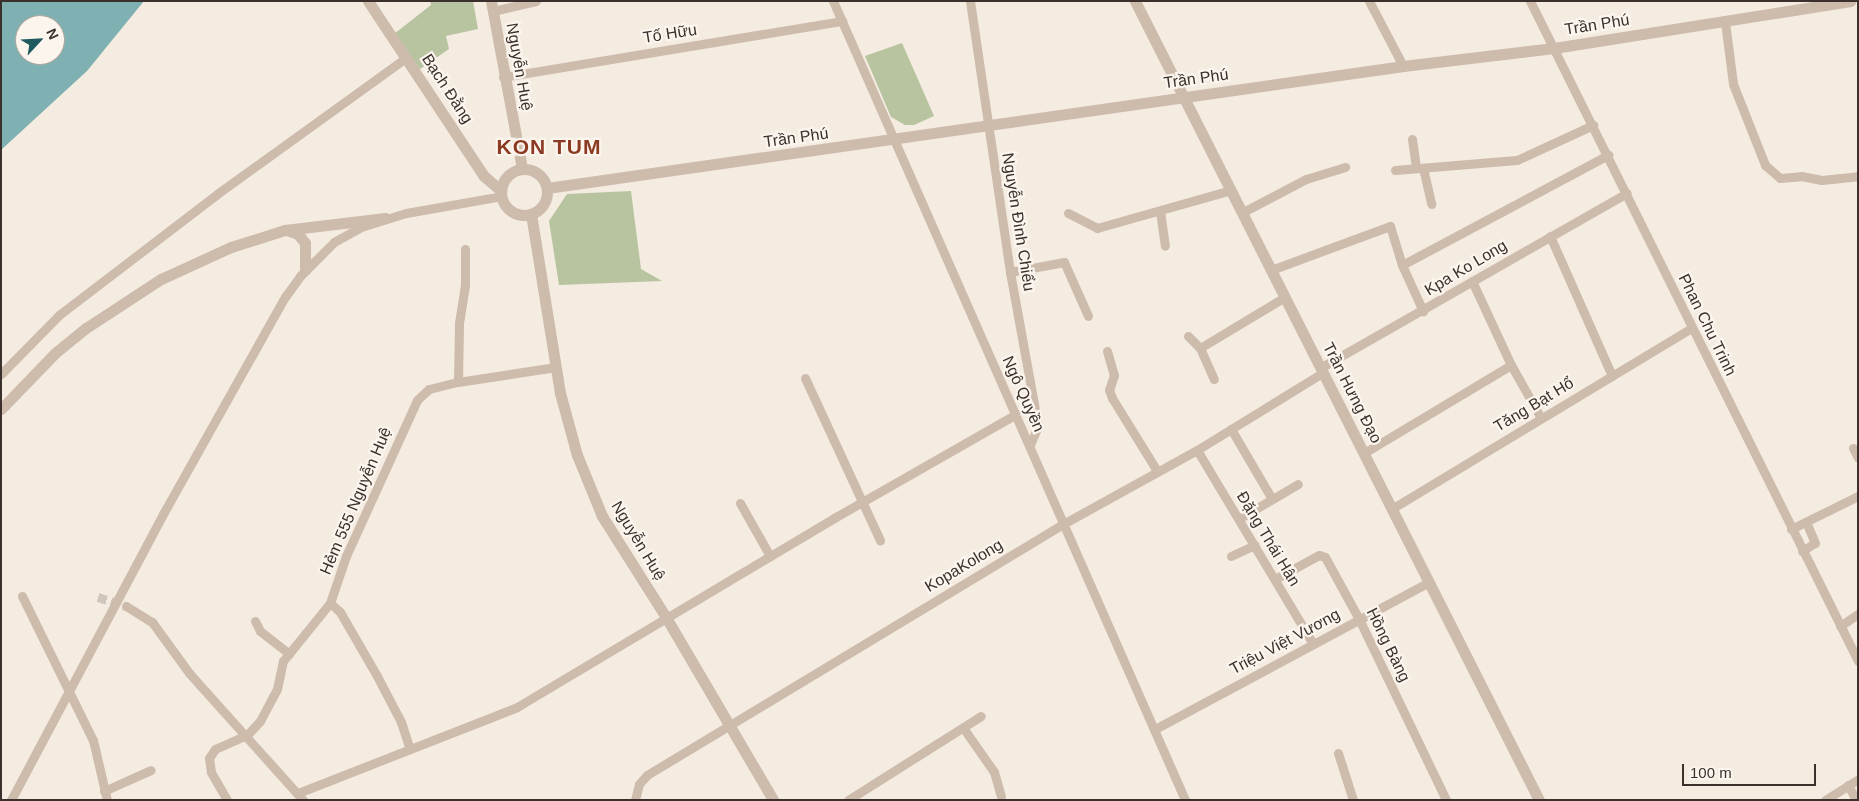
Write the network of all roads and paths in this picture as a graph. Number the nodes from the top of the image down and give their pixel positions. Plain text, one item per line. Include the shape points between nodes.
1 (368, 1) edge
2 (536, 1) edge
3 (833, 1) edge
4 (1135, 1) edge
5 (1369, 1) edge
6 (1530, 1) edge
7 (1850, 1) edge
8 (971, 2) edge
9 (492, 6) edge
10 (842, 21) junction
11 (1725, 22) junction
12 (1554, 48) junction
13 (407, 57) junction
14 (1403, 66) junction
15 (503, 78) junction
16 (1185, 98) junction
17 (1593, 125) junction
18 (987, 126) junction
19 (895, 140) junction
20 (1412, 140) dead end
21 (1608, 156) junction
22 (1345, 167) dead end
23 (1420, 168) junction
24 (522, 169) junction
25 (1395, 170) dead end
26 (1858, 176) edge
27 (547, 188) junction
28 (1231, 190) junction
29 (1627, 193) junction
30 (502, 194) junction
31 (1430, 204) dead end
32 (1160, 211) junction
33 (1242, 212) junction
34 (1068, 213) dead end
35 (531, 214) junction
36 (385, 218) junction
37 (285, 230) junction
38 (1550, 236) junction
39 (1165, 246) dead end
40 (465, 249) dead end
41 (1402, 265) junction
42 (305, 270) junction
43 (1271, 270) junction
44 (1010, 272) junction
45 (1472, 281) junction
46 (1285, 297) junction
47 (1423, 311) junction
48 (1088, 316) dead end
49 (1691, 328) junction
50 (1188, 336) dead end
51 (1200, 348) junction
52 (1107, 351) dead end
53 (1511, 365) junction
54 (556, 367) junction
55 (1321, 370) junction
56 (1, 374) edge
57 (1612, 376) junction
58 (805, 378) dead end
59 (1214, 378) dead end
60 (458, 382) junction
61 (1, 409) edge
62 (1016, 414) junction
63 (1541, 418) junction
64 (1231, 429) junction
65 (1030, 445) junction
66 (1853, 448) dead end
67 (1197, 450) junction
68 (1364, 453) junction
69 (1858, 458) edge
70 (1157, 471) junction
71 (1298, 484) dead end
72 (1858, 496) edge
73 (1272, 499) junction
74 (860, 502) junction
75 (740, 503) dead end
76 (1393, 508) junction
77 (1240, 518) junction
78 (1806, 522) junction
79 (1063, 524) junction
80 (1791, 529) junction
81 (880, 540) dead end
82 (1255, 545) junction
83 (1802, 551) junction
84 (770, 556) junction
85 (1231, 556) dead end
86 (1275, 579) junction
87 (1429, 582) junction
88 (22, 596) dead end
89 (330, 603) junction
90 (126, 606) tunnel mouth
91 (1858, 614) edge
92 (667, 619) junction
93 (1359, 619) junction
94 (256, 621) dead end
95 (1840, 626) junction
96 (1313, 644) junction
97 (289, 654) junction
98 (1858, 661) edge
99 (70, 690) junction
100 (981, 716) dead end
101 (729, 726) junction
102 (964, 729) junction
103 (1155, 729) junction
104 (247, 735) junction
105 (410, 749) junction
106 (1338, 753) dead end
107 (151, 770) dead end
108 (1858, 779) edge
109 (1848, 785) junction
110 (106, 795) edge
111 (300, 796) edge
112 (1001, 796) dead end
113 (1181, 798) edge
114 (11, 800) edge
115 (227, 800) edge
116 (636, 800) edge
117 (773, 800) edge
118 (848, 800) edge
119 (1353, 800) edge
120 (1446, 800) edge
121 (1539, 800) edge
122 (1826, 800) edge
123 (1856, 800) edge

1 - 13 street, Bạch Đằng
2 - 9 street
3 - 10 street, Ngô Quyền
4 - 16 street, Trần Hưng Đạo
5 - 14 street
6 - 12 street, Phan Chu Trinh
7 - 11 street, Trần Phú
8 - 18 street, Nguyễn Đình Chiểu
9 - 15 street, Nguyễn Huệ
10 - 15 street, Tố Hữu
10 - 19 street, Ngô Quyền
11 - 12 street, Trần Phú
11 - 26 street via 1733,84 1765,166 1780,178 1801,176 1822,180
12 - 14 street, Trần Phú
12 - 17 street, Phan Chu Trinh
13 - 30 street, Bạch Đằng via 484,176
13 - 56 street via 216,194 74,304
14 - 16 street, Trần Phú
15 - 24 street, Nguyễn Huệ
16 - 18 street, Trần Phú
16 - 28 street, Trần Hưng Đạo
17 - 21 street, Phan Chu Trinh
17 - 23 street via 1517,160
18 - 19 street, Trần Phú
18 - 44 street, Nguyễn Đình Chiểu
19 - 27 street, Trần Phú
19 - 62 street, Ngô Quyền
20 - 23 street
21 - 29 street, Phan Chu Trinh
21 - 41 street
22 - 33 street via 1306,178
23 - 25 street
23 - 31 street
24 - 27 street via 541,175
24 - 30 street via 508,175
27 - 35 street via 546,201
28 - 32 street
28 - 33 street, Trần Hưng Đạo
29 - 38 street, Kpa Ko Long
29 - 49 street, Phan Chu Trinh
30 - 35 street via 508,208 516,213
30 - 36 street
32 - 34 street via 1097,228
32 - 39 street
33 - 43 street, Trần Hưng Đạo
35 - 54 street, Nguyễn Huệ
36 - 37 street
36 - 42 street via 347,234
37 - 42 street via 298,234 305,243
37 - 61 street via 202,259 115,306 56,353
38 - 45 street, Kpa Ko Long
38 - 57 street
40 - 60 street
41 - 43 street via 1394,233 1387,225
41 - 47 street
42 - 99 street via 285,297 204,439
43 - 46 street, Trần Hưng Đạo
44 - 48 street via 1064,262
44 - 65 street, Nguyễn Đình Chiểu via 1038,426
45 - 47 street, Kpa Ko Long
45 - 53 street
46 - 51 street
46 - 55 street, Trần Hưng Đạo
47 - 55 street, Kpa Ko Long
49 - 57 street, Tăng Bạt Hổ
49 - 80 street, Phan Chu Trinh
50 - 51 street
51 - 59 street
52 - 70 street via 1114,375 1109,390 1112,398
53 - 63 street
53 - 68 street
54 - 60 street, Hẻm 555 Nguyễn Huệ
54 - 92 street, Nguyễn Huệ via 577,456 602,516
55 - 64 street, KopaKolong
55 - 68 street, Trần Hưng Đạo
57 - 63 street, Tăng Bạt Hổ
58 - 74 street
60 - 89 street, Hẻm 555 Nguyễn Huệ via 429,389 417,400 346,556
62 - 65 street, Ngô Quyền
62 - 74 street
63 - 76 street, Tăng Bạt Hổ
64 - 67 street, KopaKolong
64 - 73 street
65 - 79 street, Ngô Quyền
66 - 69 street
67 - 70 street, KopaKolong
67 - 77 street, Đặng Thái Hân
68 - 76 street, Trần Hưng Đạo
70 - 79 street, KopaKolong
71 - 73 street
72 - 78 street
73 - 77 street
74 - 81 street
74 - 84 street
75 - 84 street
76 - 87 street, Trần Hưng Đạo
77 - 82 street, Đặng Thái Hân
78 - 80 street
78 - 83 street via 1815,543
79 - 101 street, KopaKolong
79 - 103 street, Ngô Quyền
80 - 83 street, Phan Chu Trinh
82 - 85 street
82 - 86 street, Đặng Thái Hân
83 - 95 street, Phan Chu Trinh
84 - 92 street
86 - 93 street, Hồng Bàng via 1323,554
86 - 96 street, Đặng Thái Hân
87 - 93 street, Triệu Việt Vương
87 - 121 street, Trần Hưng Đạo
88 - 99 street
89 - 97 street, Hẻm 555 Nguyễn Huệ
89 - 105 street via 340,612 377,676 401,722
90 - 104 street via 152,622 189,672
91 - 95 street
92 - 101 street, Nguyễn Huệ
92 - 105 street via 517,707
93 - 96 street, Triệu Việt Vương
93 - 120 street, Hồng Bàng
94 - 97 street via 260,631
95 - 98 street, Phan Chu Trinh
96 - 103 street, Triệu Việt Vương
97 - 104 street, Hẻm 555 Nguyễn Huệ via 283,661 277,689 260,721
99 - 110 street via 93,740
99 - 114 street
100 - 102 street
101 - 116 street, KopaKolong via 647,775 639,784
101 - 117 street, Nguyễn Huệ
102 - 112 street via 994,772
102 - 118 street
103 - 113 street, Ngô Quyền
104 - 111 street
104 - 115 street via 215,749 209,758 211,772
105 - 111 street
106 - 119 street
107 - 110 street
108 - 109 street
109 - 122 street
109 - 123 street

